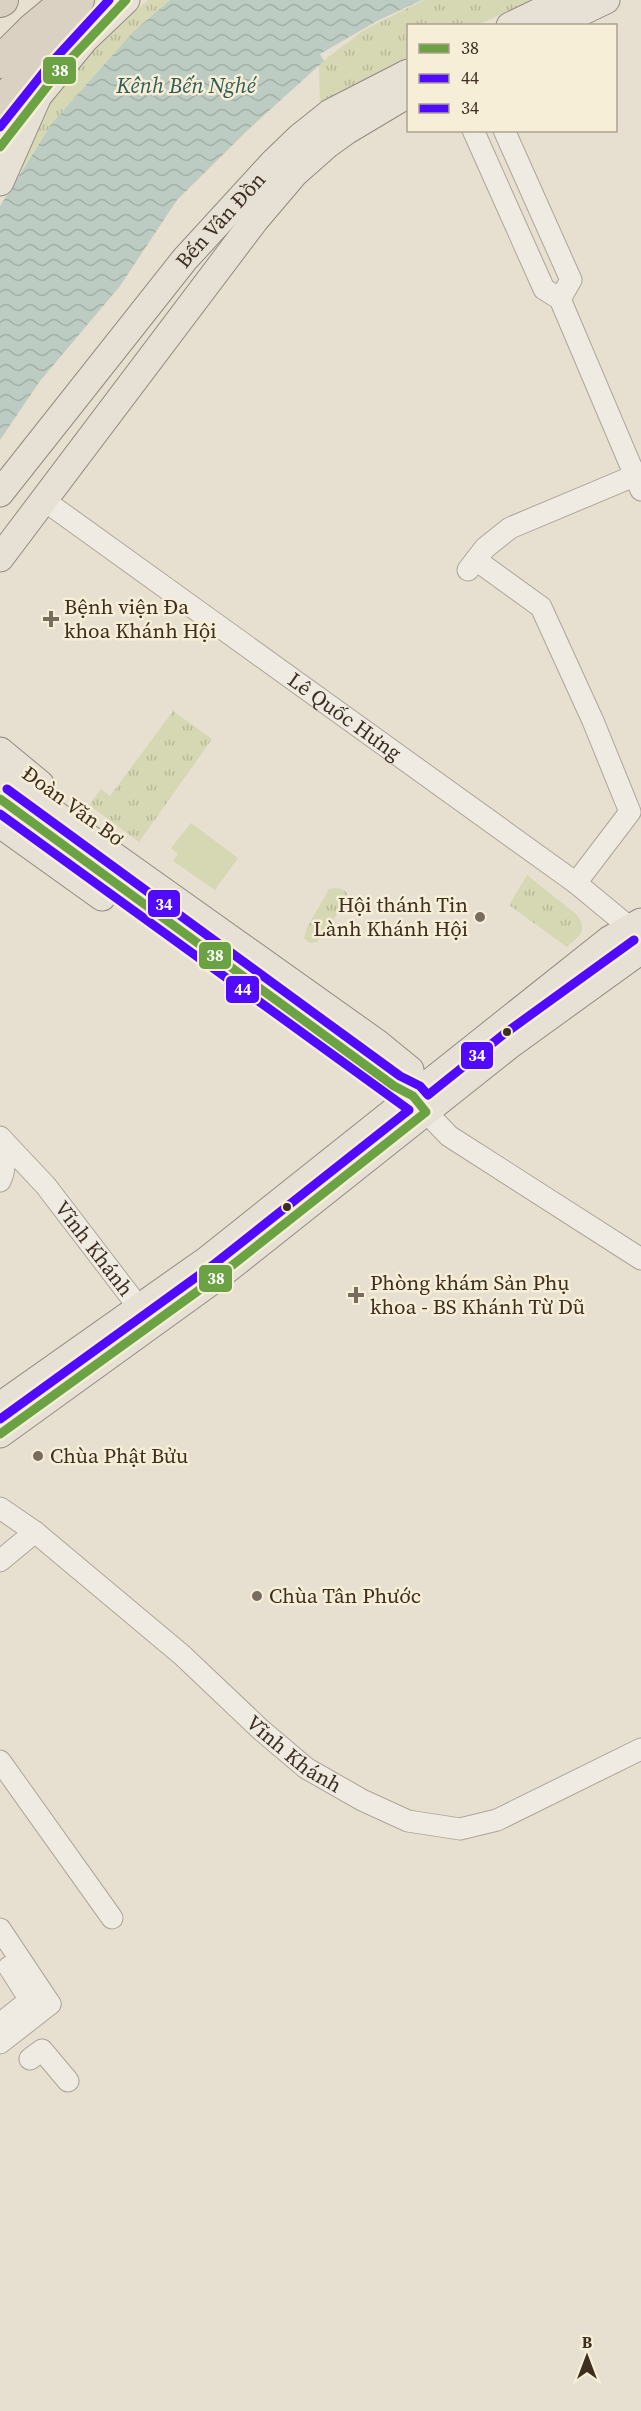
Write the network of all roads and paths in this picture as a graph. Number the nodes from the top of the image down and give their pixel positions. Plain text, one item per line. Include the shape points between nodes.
1 (68, 0) edge
2 (76, 0) edge
3 (126, 0) edge
4 (564, 0) edge
5 (606, 0) edge
6 (514, 24) edge
7 (556, 24) edge
8 (0, 62) edge
9 (407, 74) edge
10 (0, 93) edge
11 (407, 95) edge
12 (38, 96) junction
13 (0, 106) edge
14 (474, 132) edge
15 (505, 132) edge
16 (0, 147) edge
17 (0, 182) edge
18 (185, 259) junction
19 (560, 299) junction
20 (639, 479) edge
21 (0, 494) edge
22 (45, 501) junction
23 (0, 534) edge
24 (0, 558) edge
25 (0, 751) edge
26 (0, 775) edge
27 (0, 799) edge
28 (0, 824) edge
29 (576, 883) junction
30 (202, 932) junction
31 (638, 934) edge
32 (300, 1002) junction
33 (420, 1104) junction
34 (0, 1138) edge
35 (34, 1172) junction
36 (0, 1182) edge
37 (641, 1259) edge
38 (145, 1316) junction
39 (0, 1406) edge
40 (0, 1434) edge
41 (0, 1508) edge
42 (35, 1532) junction
43 (0, 1561) edge
44 (641, 1749) edge
45 (0, 1761) edge
46 (6, 1785) edge
47 (112, 1918) dead end
48 (0, 1929) edge
49 (0, 1954) edge
50 (40, 2002) junction
51 (4, 2034) edge
52 (68, 2081) dead end

1 - 8 highway
2 - 10 highway
2 - 13 highway via 51,44
3 - 12 main road via 85,39
4 - 6 main road
5 - 7 main road
9 - 18 main road, Bến Vân Đồn via 330,113 300,137
11 - 22 main road, Bến Vân Đồn via 345,131 294,174 255,220
12 - 16 main road
12 - 17 main road
14 - 19 street via 543,289
15 - 19 street via 571,280
18 - 21 main road
18 - 23 main road, Bến Vân Đồn via 174,299
19 - 20 street
20 - 29 street via 510,528 485,548 472,565 540,607 630,812
22 - 24 main road, Bến Vân Đồn
22 - 29 street, Lê Quốc Hưng
25 - 32 main road, Đoàn Văn Bơ via 38,783 291,962 300,972
26 - 30 main road
27 - 30 main road
28 - 32 main road, Đoàn Văn Bơ via 252,1004
29 - 31 street, Lê Quốc Hưng
30 - 32 main road
31 - 33 main road via 609,940
32 - 33 main road, Đoàn Văn Bơ via 394,1086
33 - 37 street, Đoàn Văn Bơ via 449,1136
33 - 38 main road via 214,1267
34 - 35 street, Vĩnh Khánh
34 - 36 street, Vĩnh Khánh via 5,1157
35 - 36 street, Vĩnh Khánh via 12,1175
35 - 38 street, Vĩnh Khánh
38 - 39 main road
38 - 40 main road
41 - 42 street, Vĩnh Khánh
42 - 43 street
42 - 44 street, Vĩnh Khánh via 182,1655 306,1768 408,1821 459,1829 497,1820
45 - 46 street
46 - 47 street
48 - 50 street
49 - 50 street
50 - 51 street
51 - 52 street via 35,2064 42,2050

